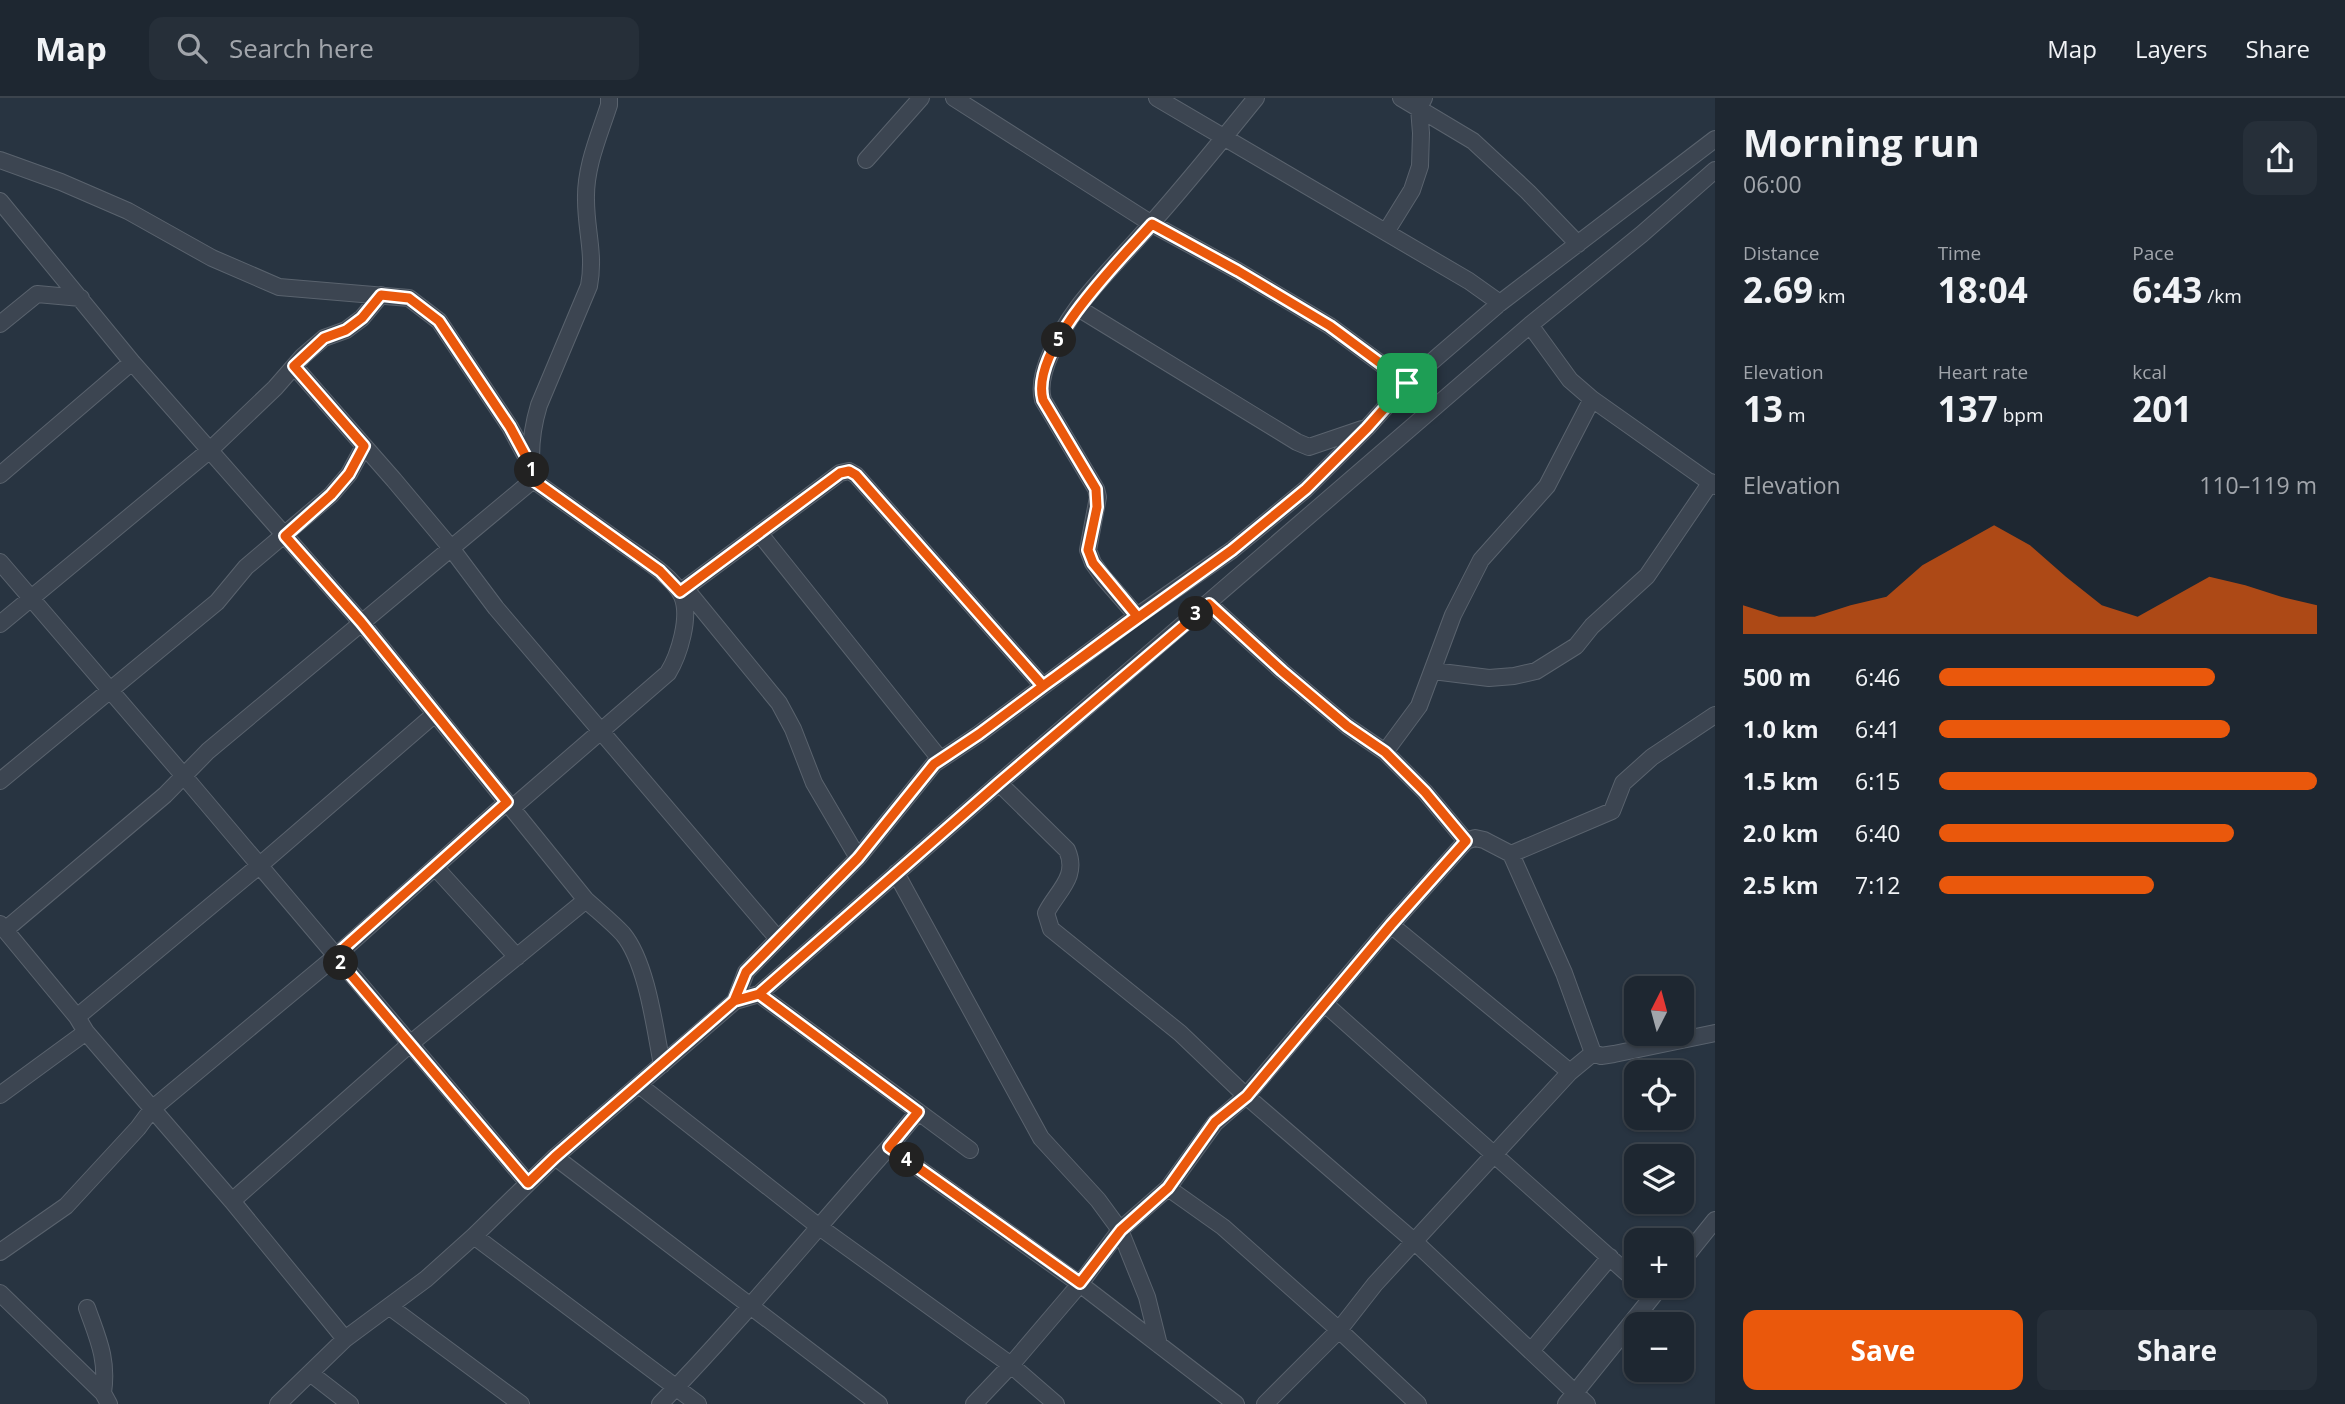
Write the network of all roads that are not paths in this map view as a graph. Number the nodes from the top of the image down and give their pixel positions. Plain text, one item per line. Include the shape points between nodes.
1 (609, 98) edge
2 (921, 98) edge
3 (954, 98) edge
4 (1157, 98) edge
5 (1256, 98) edge
6 (1401, 98) edge
7 (1421, 103) edge
8 (1224, 137) junction
9 (1715, 139) edge
10 (0, 160) edge
11 (866, 160) dead end
12 (1715, 170) edge
13 (0, 201) edge
14 (1152, 224) junction
15 (1386, 232) junction
16 (1578, 244) junction
17 (381, 295) junction
18 (81, 298) junction
19 (1500, 303) junction
20 (1077, 308) junction
21 (0, 324) edge
22 (1530, 325) junction
23 (132, 362) junction
24 (294, 366) junction
25 (1407, 383) junction
26 (1592, 398) junction
27 (1367, 428) junction
28 (364, 446) junction
29 (210, 450) junction
30 (532, 473) junction
31 (0, 475) edge
32 (1713, 484) edge
33 (760, 534) junction
34 (285, 536) junction
35 (451, 548) junction
36 (0, 562) edge
37 (682, 590) junction
38 (31, 600) junction
39 (1209, 604) junction
40 (1137, 616) junction
41 (361, 622) junction
42 (0, 624) edge
43 (1433, 671) junction
44 (1043, 686) junction
45 (109, 690) junction
46 (435, 714) junction
47 (1715, 715) edge
48 (602, 730) junction
49 (1385, 752) junction
50 (940, 759) junction
51 (183, 775) junction
52 (0, 781) edge
53 (999, 783) junction
54 (509, 805) junction
55 (1466, 841) junction
56 (1511, 854) junction
57 (858, 858) junction
58 (260, 865) junction
59 (435, 867) junction
60 (897, 873) junction
61 (586, 900) junction
62 (1391, 925) junction
63 (3, 927) edge
64 (778, 939) junction
65 (335, 956) junction
66 (517, 957) junction
67 (759, 994) junction
68 (734, 1001) junction
69 (1325, 1004) junction
70 (77, 1017) junction
71 (86, 1032) junction
72 (1715, 1033) edge
73 (410, 1044) junction
74 (1593, 1053) junction
75 (662, 1065) junction
76 (1570, 1072) junction
77 (639, 1085) junction
78 (0, 1095) edge
79 (1247, 1096) junction
80 (152, 1109) junction
81 (918, 1112) junction
82 (889, 1147) junction
83 (970, 1150) dead end
84 (1494, 1154) junction
85 (555, 1157) junction
86 (528, 1183) junction
87 (1168, 1188) junction
88 (232, 1201) junction
89 (1715, 1220) edge
90 (818, 1226) junction
91 (1121, 1230) junction
92 (474, 1236) junction
93 (1415, 1242) junction
94 (1694, 1246) edge
95 (0, 1252) edge
96 (1610, 1257) junction
97 (1624, 1270) edge
98 (1080, 1283) junction
99 (0, 1293) edge
100 (1646, 1298) edge
101 (390, 1307) junction
102 (751, 1307) junction
103 (87, 1308) dead end
104 (1339, 1330) junction
105 (345, 1339) junction
106 (1159, 1345) junction
107 (1531, 1351) junction
108 (1011, 1366) junction
109 (310, 1373) junction
110 (676, 1388) junction
111 (106, 1398) edge
112 (1576, 1400) edge
113 (278, 1404) edge
114 (350, 1404) edge
115 (521, 1404) edge
116 (660, 1404) edge
117 (698, 1404) edge
118 (879, 1404) edge
119 (974, 1404) edge
120 (1056, 1404) edge
121 (1236, 1404) edge
122 (1265, 1404) edge
123 (1418, 1404) edge

1 - 30 street via 590,162 585,198 593,267 539,405
2 - 11 street
3 - 14 street
4 - 8 street
5 - 8 street
6 - 7 street
7 - 15 street via 1420,166 1412,190
7 - 16 street via 1473,141
8 - 14 street
8 - 15 street
9 - 16 street
10 - 17 street via 128,211 212,258 279,287
12 - 22 street
13 - 18 street
14 - 20 street
14 - 25 street via 1330,326
15 - 19 street
16 - 19 street
17 - 24 street via 362,318 324,338
17 - 30 street via 409,298 439,321 510,427
18 - 21 street via 37,294
18 - 23 street
19 - 25 street
20 - 27 street via 1297,442 1310,447
20 - 40 street via 1048,360 1040,390 1096,489 1088,550 1093,563
22 - 26 street via 1570,380
22 - 39 street
23 - 29 street
23 - 31 street
24 - 28 street
24 - 29 street
25 - 27 street
26 - 32 street
26 - 43 street via 1547,486 1481,560 1453,615
27 - 40 street via 1306,489 1232,550
28 - 34 street via 331,495
28 - 35 street
29 - 34 street
29 - 38 street
30 - 35 street
30 - 37 street
32 - 43 street via 1647,576 1576,646 1536,671 1514,676 1489,678
33 - 37 street
33 - 44 street via 840,473 849,471
33 - 50 street
34 - 41 street
34 - 45 street via 246,567 217,602
35 - 41 street
35 - 48 street via 496,608
36 - 38 street
37 - 48 street via 681,644 668,673
37 - 57 street via 779,703 814,783
38 - 42 street
38 - 45 street
39 - 49 street via 1347,726
39 - 53 street
40 - 44 street
41 - 46 street
41 - 51 street
43 - 49 street via 1419,706
44 - 50 street
45 - 51 street
45 - 52 street
46 - 54 street
46 - 58 street
47 - 56 street via 1652,757 1623,783 1612,811
48 - 54 street
48 - 64 street
49 - 55 street
50 - 57 street
51 - 58 street
51 - 63 street via 165,795
53 - 60 street
53 - 79 street via 1067,850 1072,861 1068,879 1045,913 1051,929 1180,1033
54 - 59 street
54 - 61 street
55 - 56 street via 1484,840
55 - 62 street
56 - 74 street via 1564,973
57 - 64 street
58 - 65 street
58 - 70 street
59 - 65 street
59 - 66 street
60 - 67 street
60 - 91 street via 1041,1138
61 - 66 street
61 - 75 street via 629,944 648,992
62 - 69 street
62 - 76 street
63 - 70 street
64 - 68 street via 746,972
65 - 73 street
65 - 80 street
66 - 73 street
67 - 68 street
67 - 81 street
68 - 75 street
69 - 79 street
69 - 84 street
70 - 71 street
71 - 78 street
71 - 80 street
72 - 74 street via 1614,1054
73 - 86 street
73 - 88 street
74 - 76 street
75 - 77 street
76 - 84 street
77 - 85 street
77 - 90 street
79 - 87 street via 1215,1122
79 - 93 street
80 - 88 street
80 - 95 street via 66,1206
81 - 82 street
81 - 83 street
82 - 90 street
82 - 98 street
84 - 93 street
84 - 96 street
85 - 86 street
85 - 102 street
86 - 92 street
87 - 91 street
87 - 104 street via 1223,1227
88 - 105 street
89 - 94 street
90 - 102 street
90 - 108 street
91 - 98 street
91 - 106 street via 1147,1297
92 - 101 street
92 - 110 street
93 - 104 street
93 - 107 street
96 - 97 street
96 - 107 street
98 - 106 street
98 - 108 street
99 - 111 street
100 - 112 street
101 - 105 street
101 - 115 street
102 - 110 street
102 - 118 street
103 - 111 street via 104,1357
104 - 122 street
104 - 123 street
105 - 109 street
106 - 121 street
107 - 112 street
108 - 119 street
108 - 120 street
109 - 113 street
109 - 114 street
110 - 116 street
110 - 117 street

